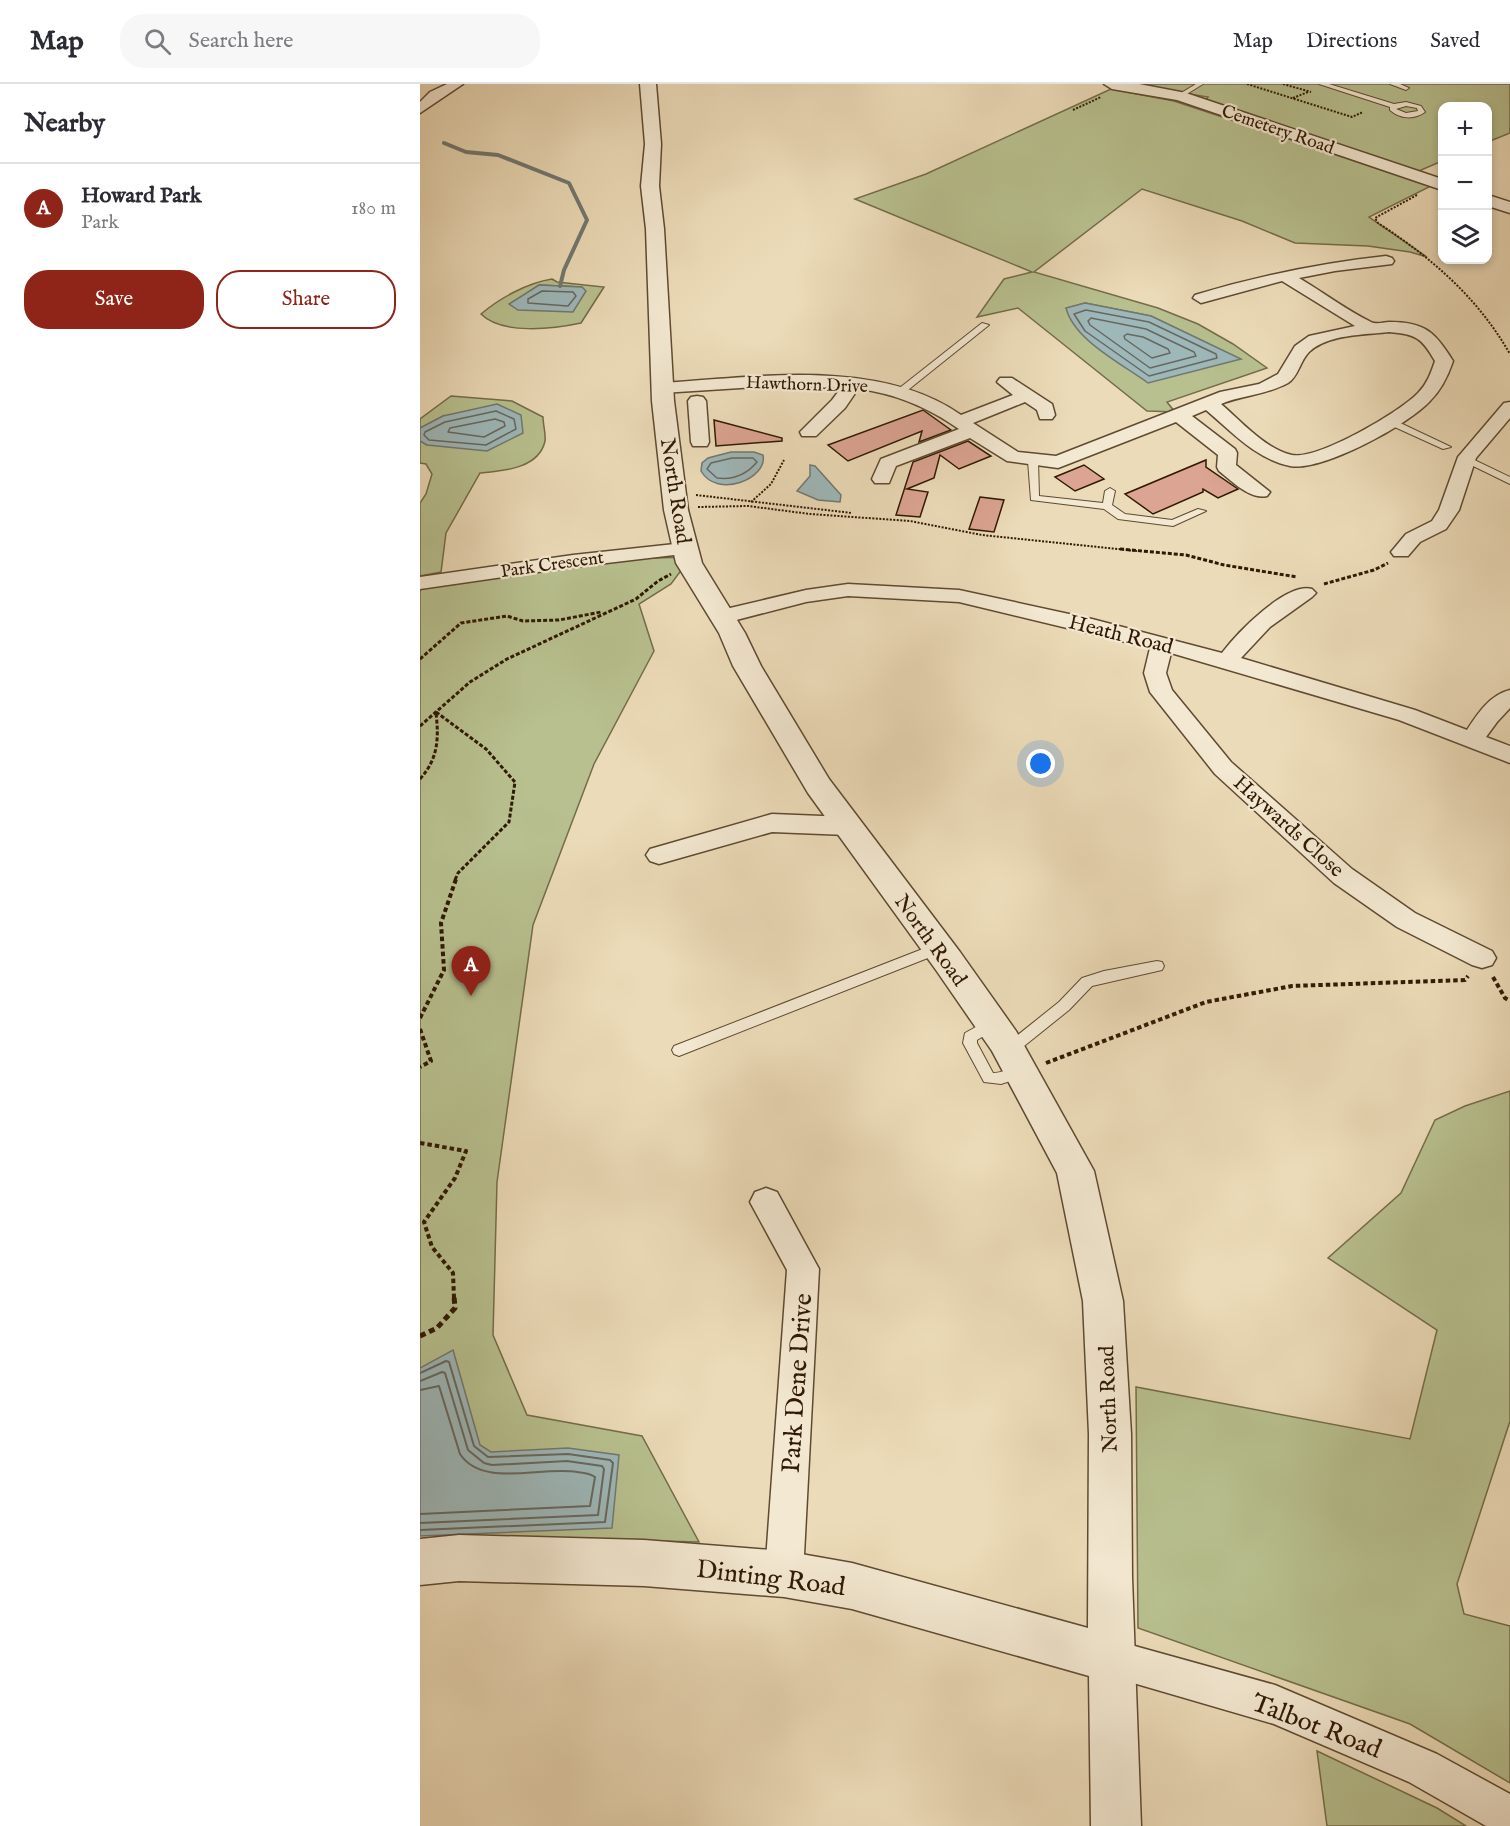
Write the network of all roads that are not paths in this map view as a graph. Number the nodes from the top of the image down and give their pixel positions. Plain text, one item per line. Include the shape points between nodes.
1 (458, 84) edge
2 (648, 84) edge
3 (1200, 84) edge
4 (1322, 84) edge
5 (1393, 84) edge
6 (1117, 85) edge
7 (1406, 88) dead end
8 (1180, 96) junction
9 (1394, 106) dead end
10 (420, 109) edge
11 (1438, 184) edge
12 (1492, 201) edge
13 (1510, 208) edge
14 (1386, 261) dead end
15 (1285, 276) junction
16 (1201, 298) dead end
17 (985, 326) dead end
18 (1368, 328) junction
19 (1006, 382) dead end
20 (853, 383) junction
21 (662, 388) junction
22 (900, 392) junction
23 (1026, 396) junction
24 (697, 401) dead end
25 (1210, 404) junction
26 (1510, 408) edge
27 (1046, 415) dead end
28 (1179, 415) junction
29 (1391, 422) junction
30 (967, 426) junction
31 (667, 429) junction
32 (809, 432) dead end
33 (1446, 447) dead end
34 (1466, 459) junction
35 (1033, 460) junction
36 (882, 478) dead end
37 (1510, 481) edge
38 (1110, 491) dead end
39 (1260, 492) dead end
40 (1107, 506) junction
41 (1201, 511) dead end
42 (1401, 552) road end
43 (687, 556) junction
44 (420, 583) edge
45 (1309, 584) road end
46 (721, 617) junction
47 (1162, 645) junction
48 (1227, 661) junction
49 (1510, 697) edge
50 (1473, 741) junction
51 (1510, 755) edge
52 (847, 826) junction
53 (659, 855) dead end
54 (938, 948) junction
55 (1482, 958) road end
56 (1158, 966) dead end
57 (1007, 1049) junction
58 (679, 1050) dead end
59 (766, 1202) dead end
60 (420, 1562) edge
61 (784, 1574) junction
62 (1113, 1659) junction
63 (1510, 1817) edge
64 (1116, 1826) edge

1 - 10 street via 424,102
2 - 21 street, North Road
3 - 8 lane
4 - 9 lane
5 - 7 lane
6 - 8 street, Cemetery Road
8 - 11 street, Cemetery Road
12 - 13 street
14 - 15 street
15 - 16 street
15 - 18 street
17 - 22 lane
18 - 25 street, Hawthorn Drive via 1315,340 1301,350 1286,376 1264,388 1226,396
18 - 29 street, Hawthorn Drive via 1399,327 1421,333 1444,361 1434,385 1418,403
19 - 23 street
20 - 21 street, Hawthorn Drive via 773,381
20 - 22 street, Hawthorn Drive
20 - 32 street via 839,404
21 - 31 street, North Road
22 - 30 street, Hawthorn Drive via 943,410
23 - 27 street via 1046,408
23 - 30 street
24 - 31 street via 699,434
25 - 28 street, Hawthorn Drive
25 - 29 street, Hawthorn Drive via 1277,457 1298,460 1324,454
26 - 34 street
28 - 35 street, Hawthorn Drive via 1058,462
28 - 39 street via 1228,453 1226,467
29 - 33 lane
30 - 35 street, Hawthorn Drive via 1014,457
30 - 36 street via 899,452 888,463
31 - 43 street, North Road
34 - 37 lane
34 - 42 street via 1449,510 1439,525 1413,538
35 - 40 lane via 1034,498
38 - 40 lane
40 - 41 lane via 1122,517 1173,523
43 - 44 street, Park Crescent via 573,561
43 - 46 street, North Road
45 - 48 street via 1242,640
46 - 47 street, Heath Road via 848,590 918,593 1002,605
46 - 52 street, North Road via 818,786
47 - 48 street, Heath Road
47 - 55 street, Haywards Close via 1155,673 1161,692 1223,768 1343,876 1406,920
48 - 50 street, Heath Road via 1407,716
49 - 50 street via 1486,719
50 - 51 street, Heath Road
52 - 53 street via 772,823
52 - 54 street, North Road
54 - 57 street, North Road
54 - 58 lane
56 - 57 lane via 1087,982 1065,1006
57 - 62 street, North Road via 1075,1171 1103,1301 1110,1434
59 - 61 street, Park Dene Drive via 803,1269
60 - 61 street, Dinting Road via 459,1558 644,1563
61 - 62 street, Dinting Road via 852,1586
62 - 63 street, Talbot Road via 1275,1704 1423,1768
62 - 64 street, North Road

